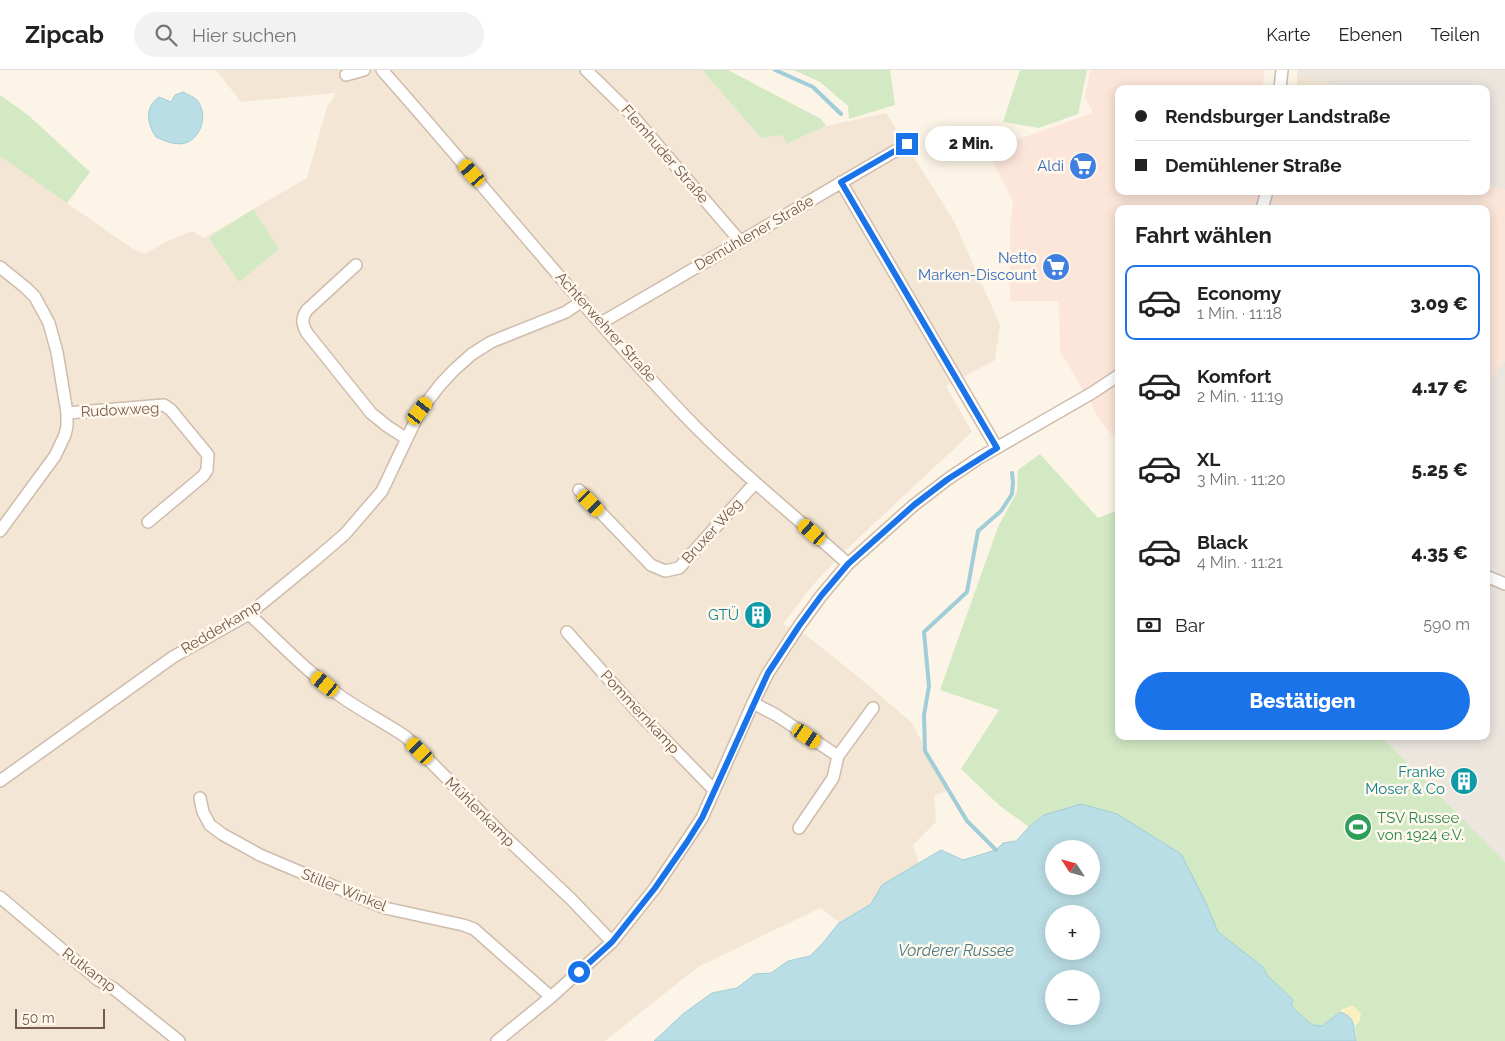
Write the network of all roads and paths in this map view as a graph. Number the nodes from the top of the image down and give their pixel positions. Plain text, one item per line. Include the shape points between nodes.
1 (364, 70) edge
2 (382, 70) edge
3 (586, 70) edge
4 (1282, 70) edge
5 (346, 75) dead end
6 (1280, 85) edge
7 (907, 144) dead end
8 (841, 182) junction
9 (740, 241) junction
10 (356, 266) dead end
11 (0, 267) edge
12 (582, 301) junction
13 (601, 323) junction
14 (1115, 378) edge
15 (67, 413) junction
16 (407, 439) junction
17 (997, 448) junction
18 (755, 483) junction
19 (578, 490) dead end
20 (148, 522) dead end
21 (0, 530) edge
22 (848, 564) junction
23 (1490, 578) edge
24 (1505, 584) edge
25 (249, 614) junction
26 (567, 632) dead end
27 (753, 703) junction
28 (874, 708) dead end
29 (838, 756) junction
30 (0, 781) edge
31 (714, 790) junction
32 (200, 798) dead end
33 (799, 828) dead end
34 (0, 897) edge
35 (612, 942) junction
36 (550, 997) junction
37 (179, 1041) edge
38 (497, 1041) edge

1 - 5 street
2 - 12 street, Achterwehrer Straße
3 - 9 street, Flemhuder Straße via 631,114
4 - 6 street
7 - 8 street, Demühlener Straße
8 - 9 street, Demühlener Straße
8 - 17 street
9 - 13 street, Demühlener Straße
10 - 16 street via 307,310 303,325 371,413
11 - 15 street via 35,297 50,323
12 - 13 street, Achterwehrer Straße
12 - 16 street, Redderkamp via 566,312 506,335 472,354 440,385 420,411
13 - 18 street, Achterwehrer Straße via 687,417
14 - 17 street
15 - 20 street, Rudowweg via 164,405 208,455 204,476
15 - 21 street via 65,435 56,456
16 - 25 street, Redderkamp via 382,491 345,534
17 - 22 street via 914,505
18 - 19 street, Bruxer Weg via 679,568 664,571 651,565
18 - 22 street, Achterwehrer Straße
22 - 27 street via 799,626 768,673
23 - 24 street
25 - 30 street, Redderkamp via 173,656
25 - 35 street, Mühlenkamp via 348,702 406,737
26 - 31 street, Pommernkamp
27 - 29 street
27 - 31 street
28 - 29 street
29 - 33 street via 833,778
31 - 35 street via 687,842
32 - 36 street, Stiller Winkel via 202,812 210,825 260,854 385,908 474,929
34 - 37 street, Rutkamp
35 - 36 street
36 - 38 street

